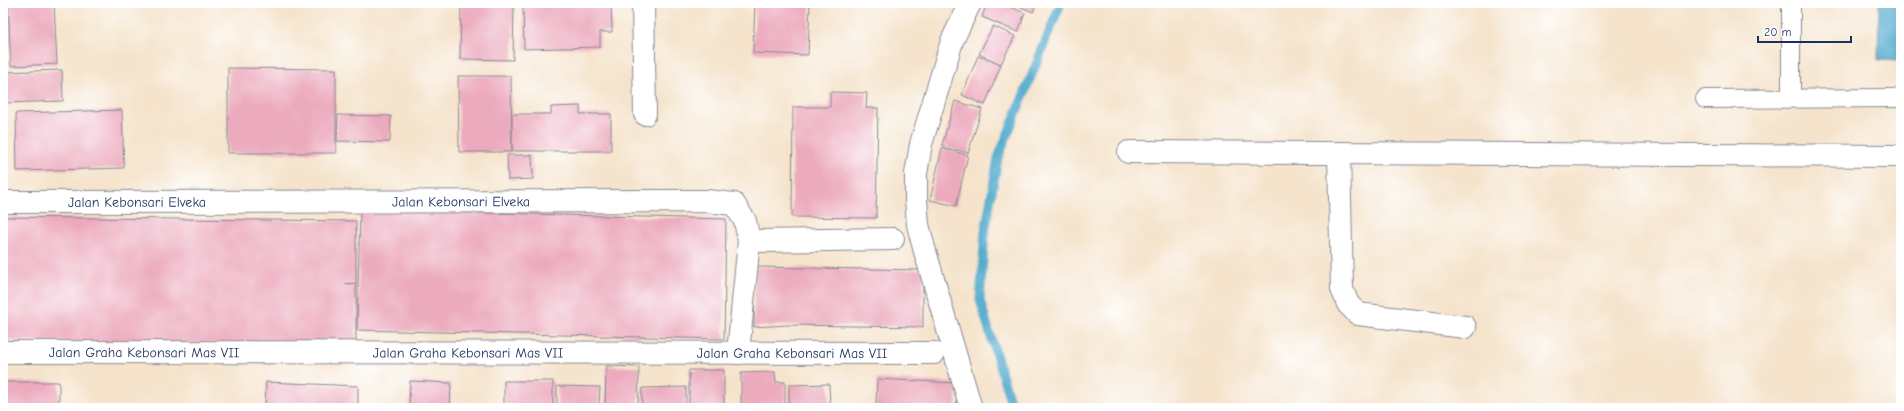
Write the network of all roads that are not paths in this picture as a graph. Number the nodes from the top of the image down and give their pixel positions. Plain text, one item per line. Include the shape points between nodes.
1 (643, 3) edge
2 (970, 3) edge
3 (1791, 3) edge
4 (1791, 98) junction
5 (1901, 98) edge
6 (1705, 99) dead end
7 (645, 114) dead end
8 (1129, 152) dead end
9 (1339, 153) junction
10 (1901, 156) edge
11 (3, 202) edge
12 (893, 239) dead end
13 (749, 241) junction
14 (1465, 327) dead end
15 (3, 352) edge
16 (738, 353) junction
17 (934, 353) dead end
18 (971, 408) edge

1 - 7 street
2 - 18 street via 952,41 921,144 916,174 916,199 918,225 924,248
3 - 4 lane
4 - 5 lane
4 - 6 lane
8 - 9 street
9 - 10 street
9 - 14 street via 1342,289 1348,304 1358,314
11 - 13 street, Jalan Kebonsari Elveka via 707,201 734,204 746,221
12 - 13 street
13 - 16 street, Jalan Kebonsari Elveka
15 - 16 street, Jalan Graha Kebonsari Mas VII
16 - 17 street, Jalan Graha Kebonsari Mas VII

